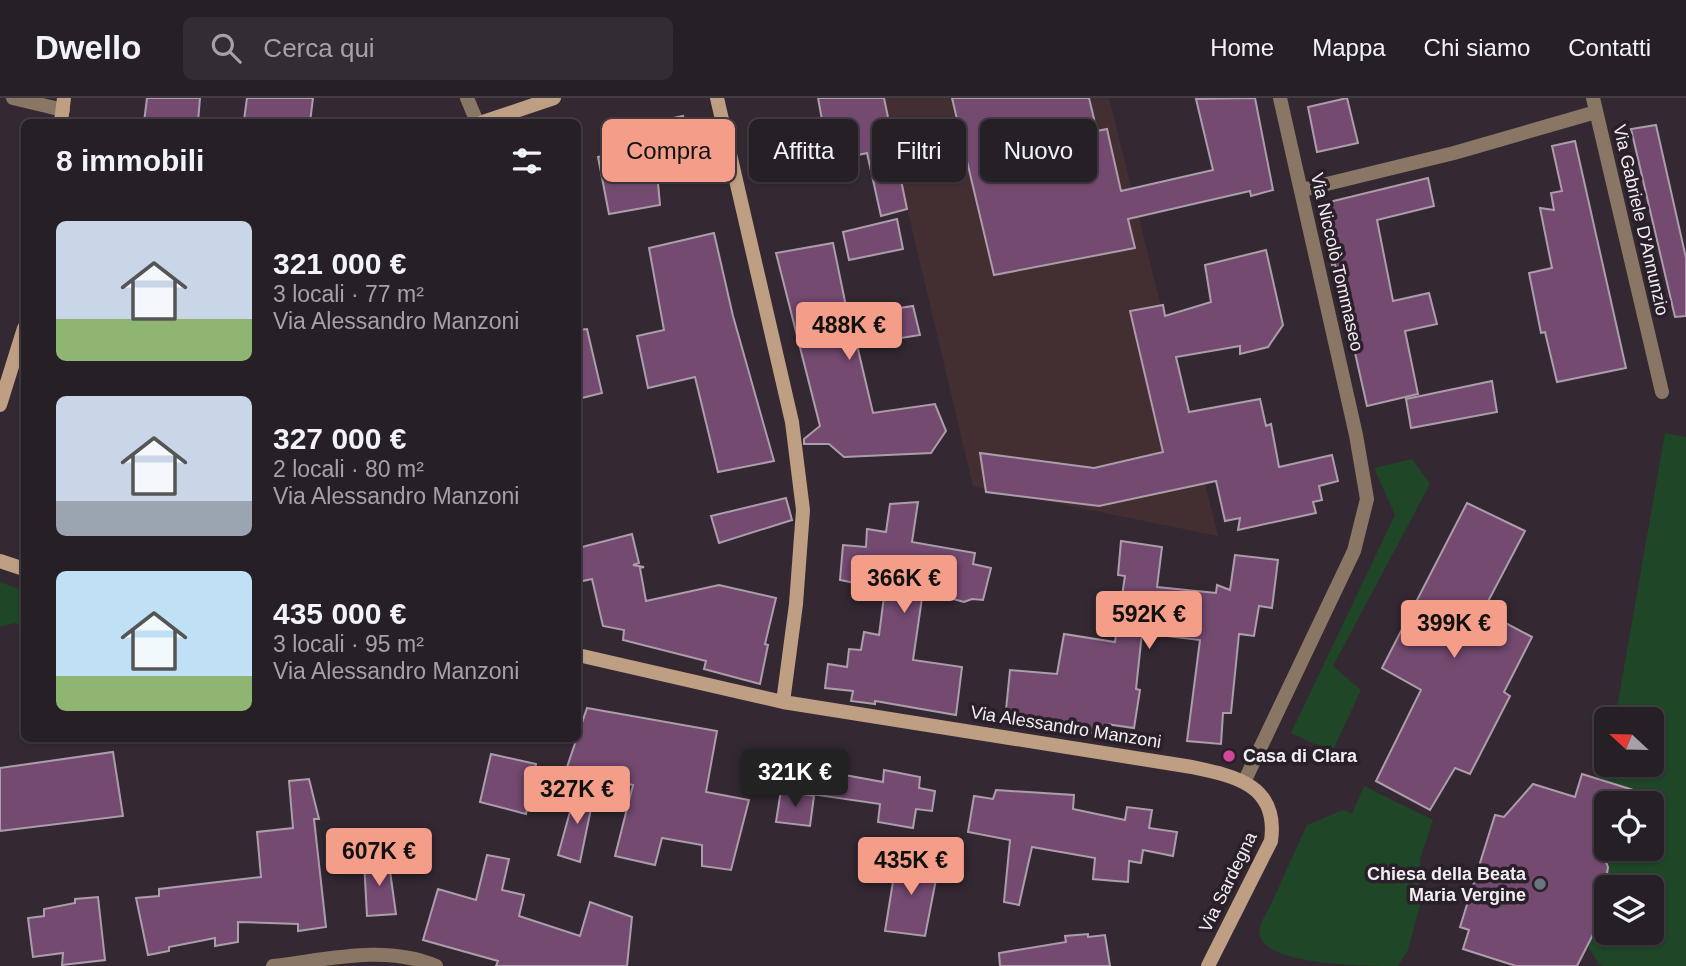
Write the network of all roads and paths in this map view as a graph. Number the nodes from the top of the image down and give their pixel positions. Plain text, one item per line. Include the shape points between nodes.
1 (13, 98) edge
2 (467, 98) edge
3 (554, 98) edge
4 (717, 98) edge
5 (1280, 98) edge
6 (1594, 105) edge
7 (62, 110) edge
8 (476, 119) edge
9 (492, 119) edge
10 (1302, 190) junction
11 (21, 338) edge
12 (1662, 392) dead end
13 (0, 405) edge
14 (0, 561) edge
15 (21, 568) edge
16 (581, 656) edge
17 (783, 702) junction
18 (1245, 780) junction
19 (273, 966) edge
20 (436, 966) edge
21 (1208, 966) edge

1 - 7 street
2 - 8 street
3 - 9 street
4 - 17 street via 792,422 803,510
5 - 10 street, Via Niccolò Tommaseo
6 - 10 street via 1454,153
6 - 12 street, Via Gabriele D'Annunzio
10 - 18 street, Via Niccolò Tommaseo via 1367,499 1354,551
11 - 13 street
14 - 15 street
16 - 17 street, Via Alessandro Manzoni
17 - 18 street, Via Alessandro Manzoni via 1192,767
18 - 21 street, Via Sardegna via 1267,805 1274,823 1271,841
19 - 20 street via 377,954

